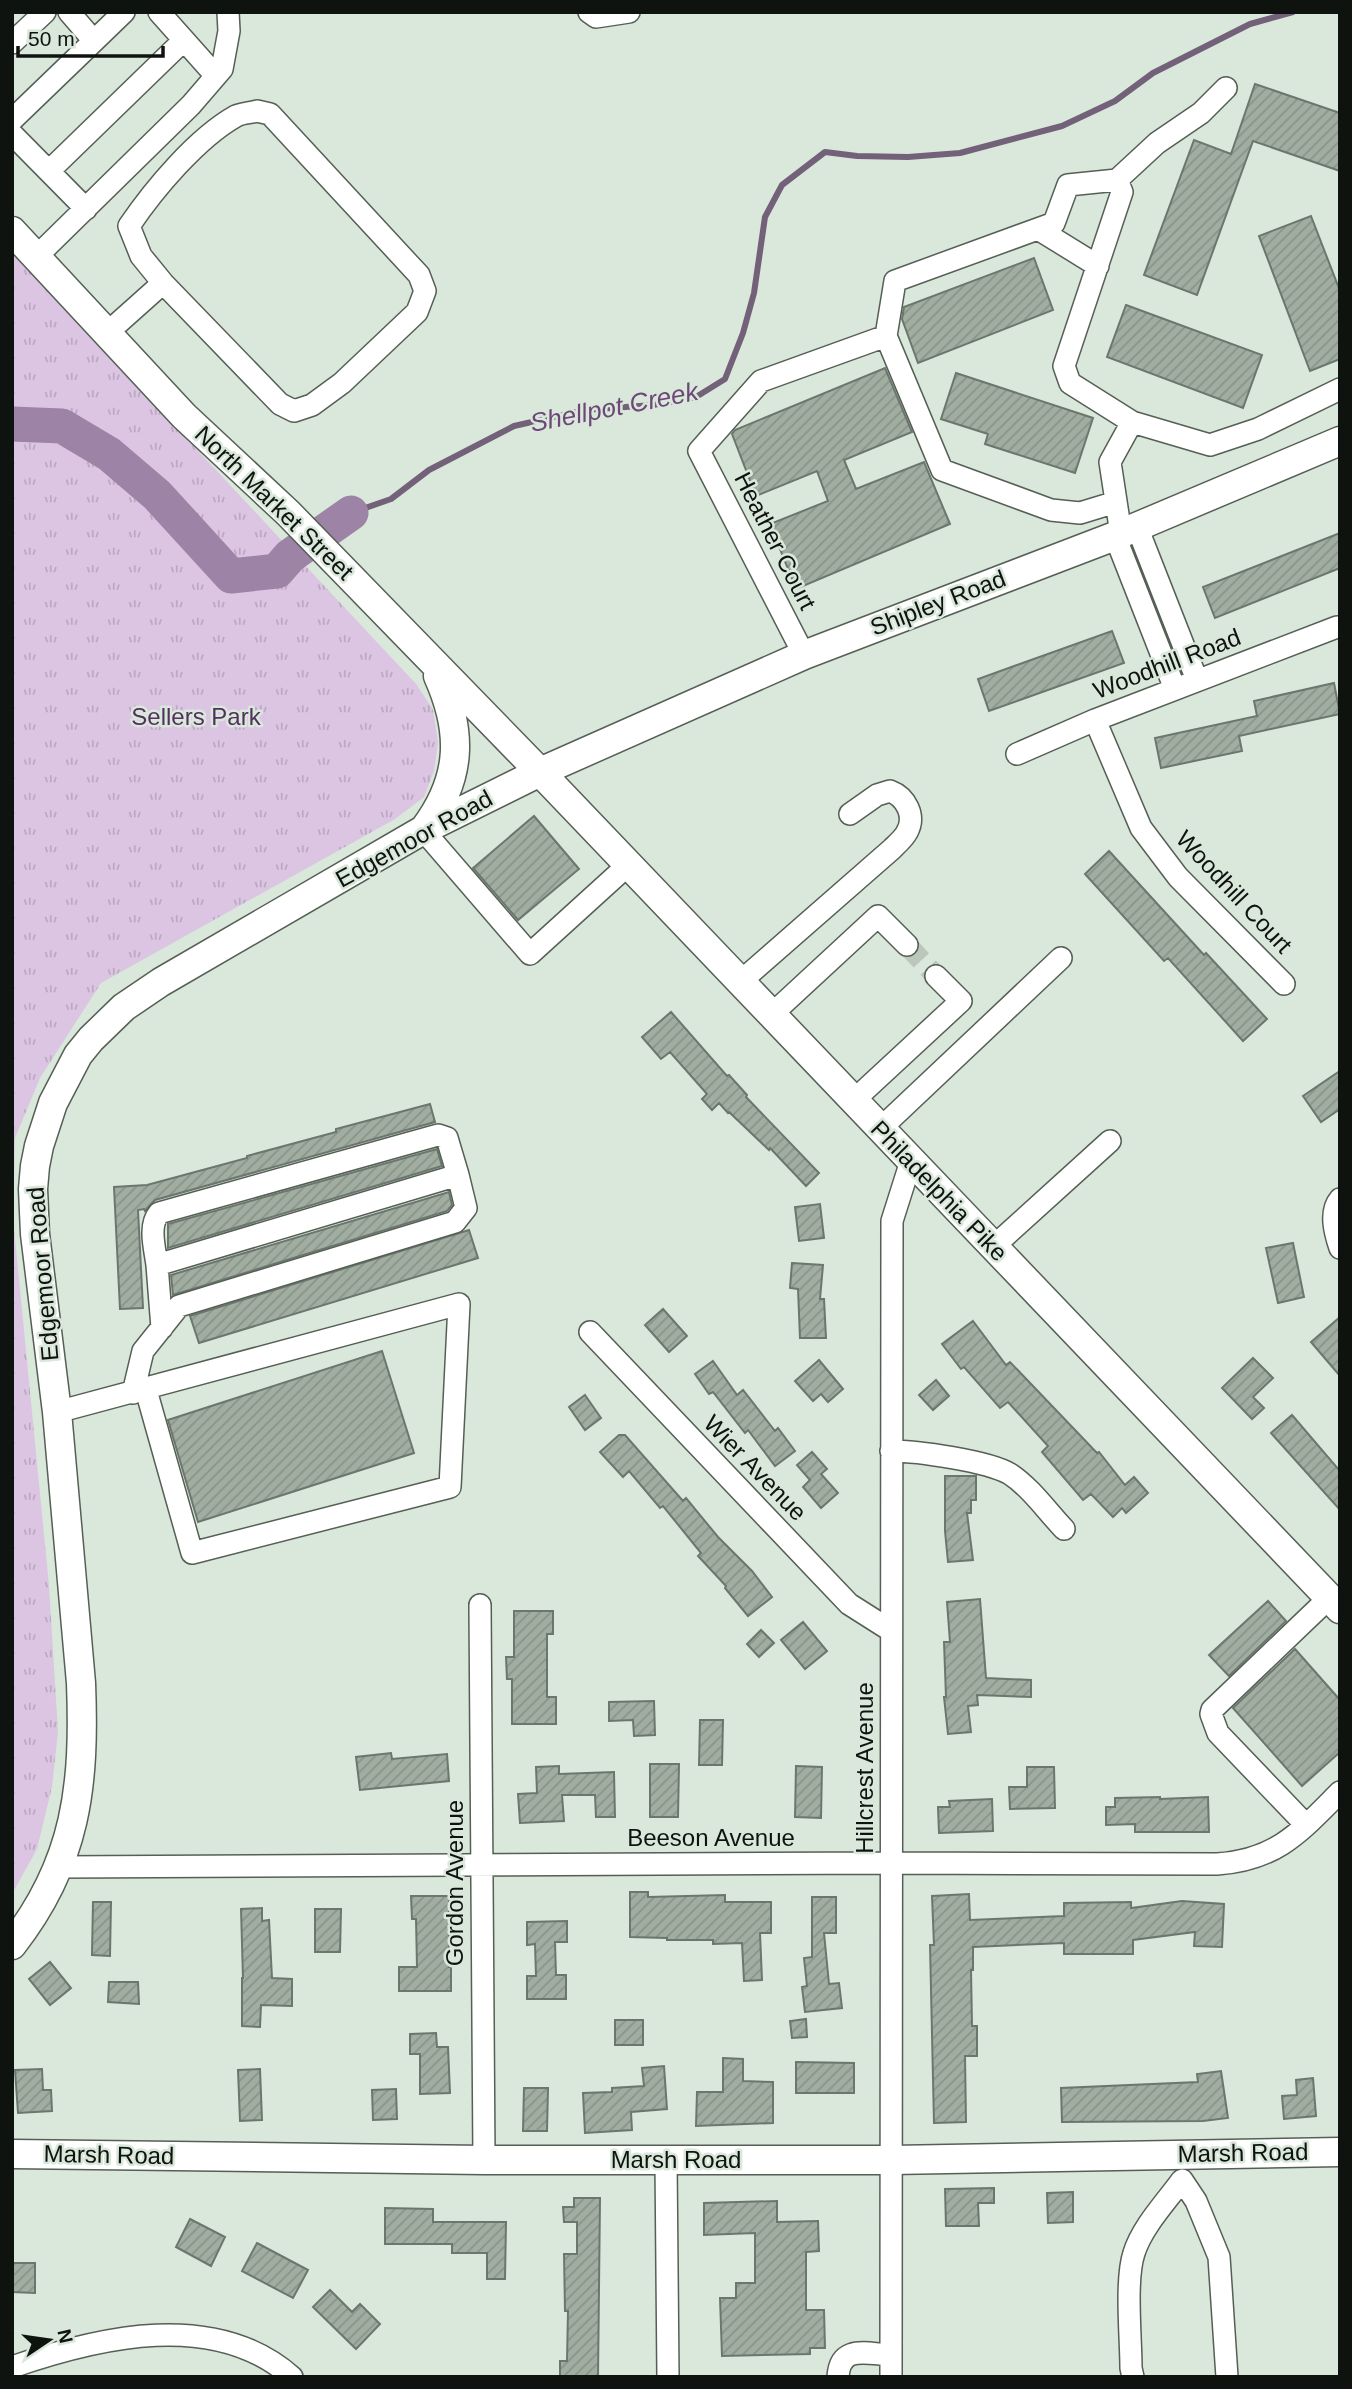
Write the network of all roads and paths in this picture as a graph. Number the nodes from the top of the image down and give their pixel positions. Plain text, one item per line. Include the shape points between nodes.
1 (45, 12) edge
2 (69, 12) edge
3 (124, 12) edge
4 (159, 12) edge
5 (228, 12) edge
6 (589, 12) edge
7 (629, 12) edge
8 (184, 40) junction
9 (94, 41) junction
10 (12, 43) edge
11 (216, 76) junction
12 (1226, 88) dead end
13 (12, 120) edge
14 (12, 134) edge
15 (49, 171) junction
16 (1117, 180) junction
17 (86, 209) junction
18 (1038, 229) junction
19 (12, 231) edge
20 (36, 257) junction
21 (1097, 266) junction
22 (163, 283) junction
23 (107, 333) junction
24 (886, 335) junction
25 (1340, 389) edge
26 (1132, 422) junction
27 (1340, 442) edge
28 (1116, 502) junction
29 (1124, 532) junction
30 (1337, 627) dead end
31 (804, 655) junction
32 (433, 664) junction
33 (1197, 680) junction
34 (1175, 689) junction
35 (1095, 720) junction
36 (1017, 754) dead end
37 (540, 772) junction
38 (850, 814) dead end
39 (424, 830) junction
40 (628, 864) junction
41 (907, 945) tunnel mouth
42 (1061, 958) dead end
43 (936, 976) tunnel mouth
44 (740, 982) junction
45 (1284, 984) dead end
46 (771, 1015) junction
47 (853, 1101) junction
48 (880, 1129) junction
49 (1110, 1141) dead end
50 (911, 1161) junction
51 (458, 1175) junction
52 (1338, 1202) edge
53 (993, 1247) junction
54 (1340, 1248) edge
55 (157, 1265) junction
56 (162, 1328) junction
57 (590, 1332) dead end
58 (139, 1392) junction
59 (57, 1412) junction
60 (891, 1451) junction
61 (1064, 1529) dead end
62 (1334, 1604) edge
63 (480, 1605) dead end
64 (890, 1630) junction
65 (1340, 1792) edge
66 (1307, 1825) junction
67 (892, 1863) junction
68 (480, 1865) junction
69 (59, 1867) junction
70 (12, 1945) edge
71 (1340, 2151) edge
72 (12, 2154) edge
73 (484, 2160) junction
74 (666, 2160) junction
75 (892, 2160) junction
76 (1182, 2167) junction
77 (891, 2355) junction
78 (12, 2367) edge
79 (292, 2377) edge
80 (668, 2377) edge
81 (838, 2377) edge
82 (891, 2377) edge
83 (1133, 2377) edge
84 (1227, 2377) edge

1 - 10 street
2 - 9 street
3 - 9 street
4 - 8 street
5 - 11 street via 222,69
6 - 7 street via 596,17
8 - 11 street
8 - 15 street
9 - 13 street
11 - 17 street
12 - 16 street
14 - 15 street
15 - 17 street
16 - 18 street via 1068,185 1054,223
16 - 21 street via 1122,192
17 - 20 street
18 - 21 street
18 - 24 street via 895,281
19 - 20 main road, North Market Street
20 - 23 main road, North Market Street
21 - 26 street via 1064,366 1070,383
22 - 22 street via 280,404 295,411 312,405 342,383 417,312 425,291 419,275 270,114 257,111 238,115 205,138 147,199 129,226 141,256
22 - 23 street
23 - 32 main road, North Market Street
24 - 28 street via 942,470 1051,510 1080,513
24 - 31 street, Heather Court via 761,381 699,451
25 - 26 street via 1258,429 1210,445
26 - 28 street via 1110,462
27 - 29 main road, Shipley Road
28 - 29 street
29 - 31 main road, Shipley Road
29 - 33 street
29 - 34 street
30 - 33 street, Woodhill Road
31 - 37 main road, Shipley Road
32 - 37 main road, North Market Street
32 - 39 main road via 453,716 456,762 449,789
33 - 34 street, Woodhill Road
34 - 35 street, Woodhill Road
35 - 36 street, Woodhill Road
35 - 45 street, Woodhill Court via 1141,828 1178,877
37 - 39 main road, Edgemoor Road
37 - 40 main road, Philadelphia Pike
38 - 44 street via 877,794 890,791 900,796 910,815 906,834
39 - 40 street via 530,954
39 - 59 main road, Edgemoor Road via 162,982 124,1007 78,1055 45,1125 33,1189
40 - 44 main road, Philadelphia Pike
41 - 46 street via 878,916
42 - 48 street
43 - 47 street via 961,1001
44 - 46 main road, Philadelphia Pike
46 - 47 main road, Philadelphia Pike
47 - 48 main road, Philadelphia Pike
48 - 50 main road, Philadelphia Pike
49 - 53 street
50 - 53 main road, Philadelphia Pike
50 - 60 street, Hillcrest Avenue via 892,1221
51 - 55 street
51 - 55 street via 447,1138 438,1135 159,1213 153,1230
51 - 56 street via 466,1208 455,1222 179,1306
52 - 54 street via 1334,1229
53 - 62 main road, Philadelphia Pike
55 - 56 street
56 - 58 street via 143,1351
57 - 64 street, Wier Avenue via 849,1604
58 - 58 street via 289,1351 459,1304 450,1487 192,1553
58 - 59 street
59 - 69 main road, Edgemoor Road via 83,1725 79,1791
60 - 61 street via 998,1468 1020,1482
60 - 64 street, Hillcrest Avenue
62 - 66 street via 1212,1710 1218,1732
63 - 68 street, Gordon Avenue
64 - 67 street, Hillcrest Avenue
65 - 66 street, Beeson Avenue
66 - 67 street, Beeson Avenue via 1279,1847 1231,1863
67 - 68 street, Beeson Avenue
67 - 75 street, Hillcrest Avenue
68 - 69 street, Beeson Avenue
68 - 73 street, Gordon Avenue
69 - 70 main road, Edgemoor Road via 39,1908
71 - 76 main road, Marsh Road
72 - 73 main road, Marsh Road
73 - 74 main road, Marsh Road
74 - 75 main road, Marsh Road
74 - 80 street
75 - 76 main road, Marsh Road
75 - 77 street, Hillcrest Avenue
76 - 83 street via 1132,2262
76 - 84 street via 1219,2257
77 - 81 street via 852,2353 839,2365
77 - 82 street, Hillcrest Avenue
78 - 79 street via 100,2343 184,2335 233,2343

